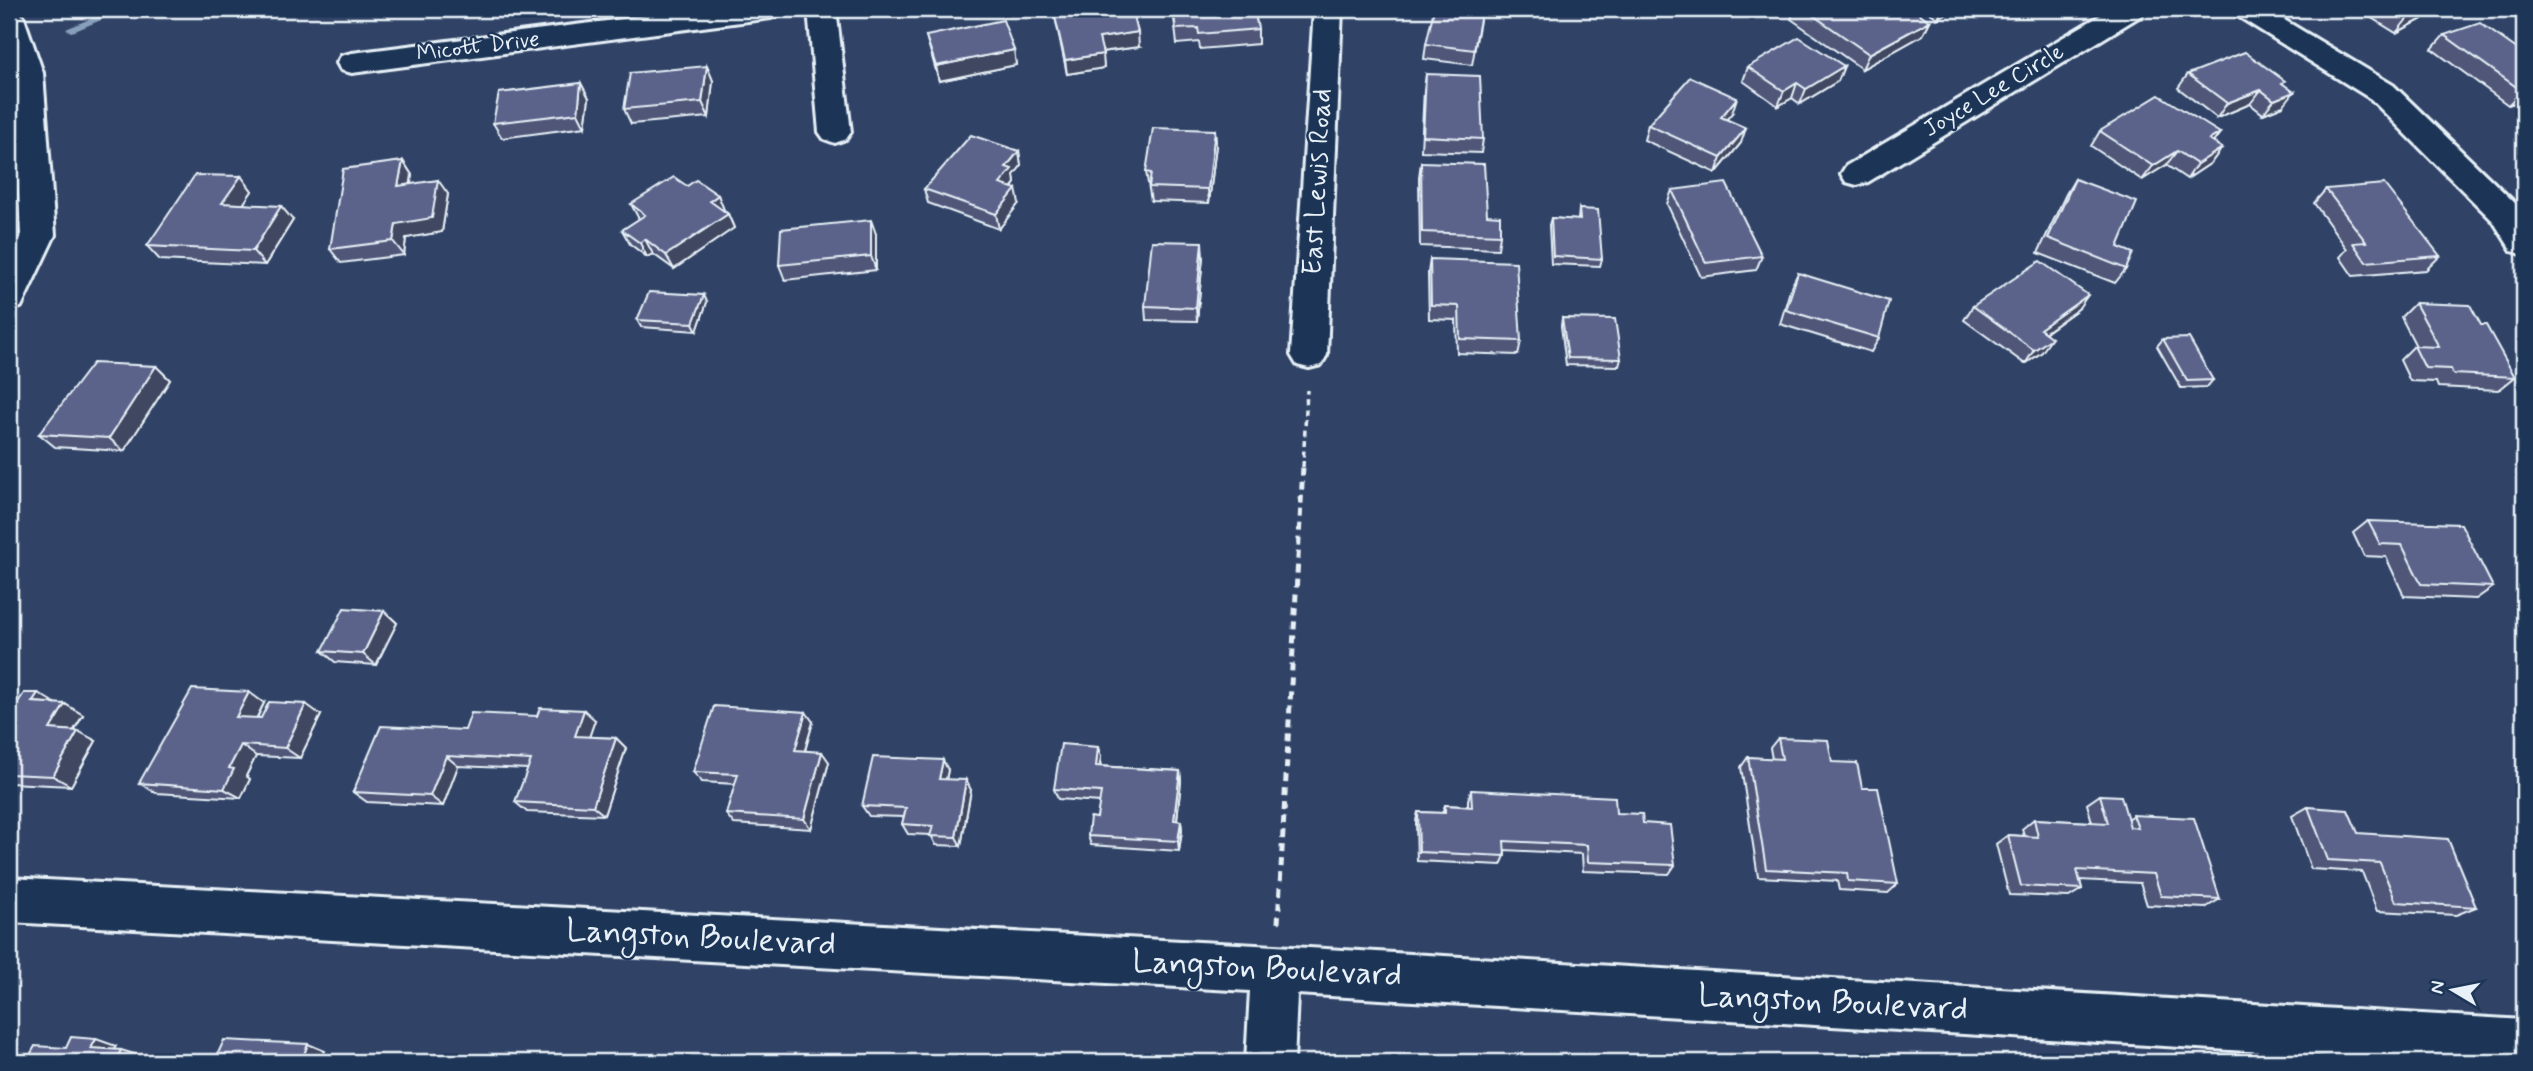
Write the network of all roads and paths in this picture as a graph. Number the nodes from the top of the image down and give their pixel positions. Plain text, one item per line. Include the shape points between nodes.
1 (771, 9) edge
2 (822, 9) edge
3 (1328, 9) edge
4 (2132, 9) edge
5 (2246, 9) edge
6 (9, 18) edge
7 (352, 64) dead end
8 (835, 132) dead end
9 (1857, 174) dead end
10 (2524, 243) edge
11 (9, 298) edge
12 (1309, 355) joint
13 (9, 900) edge
14 (1275, 970) junction
15 (2524, 1044) edge
16 (1270, 1062) edge

1 - 7 street, Micott Drive
2 - 8 street
3 - 12 street, East Lewis Road
4 - 9 street, Joyce Lee Circle
5 - 10 street via 2382,92 2505,212
6 - 11 street via 27,73 38,235
12 - 14 path
13 - 14 street, Langston Boulevard
14 - 15 street, Langston Boulevard
14 - 16 street

